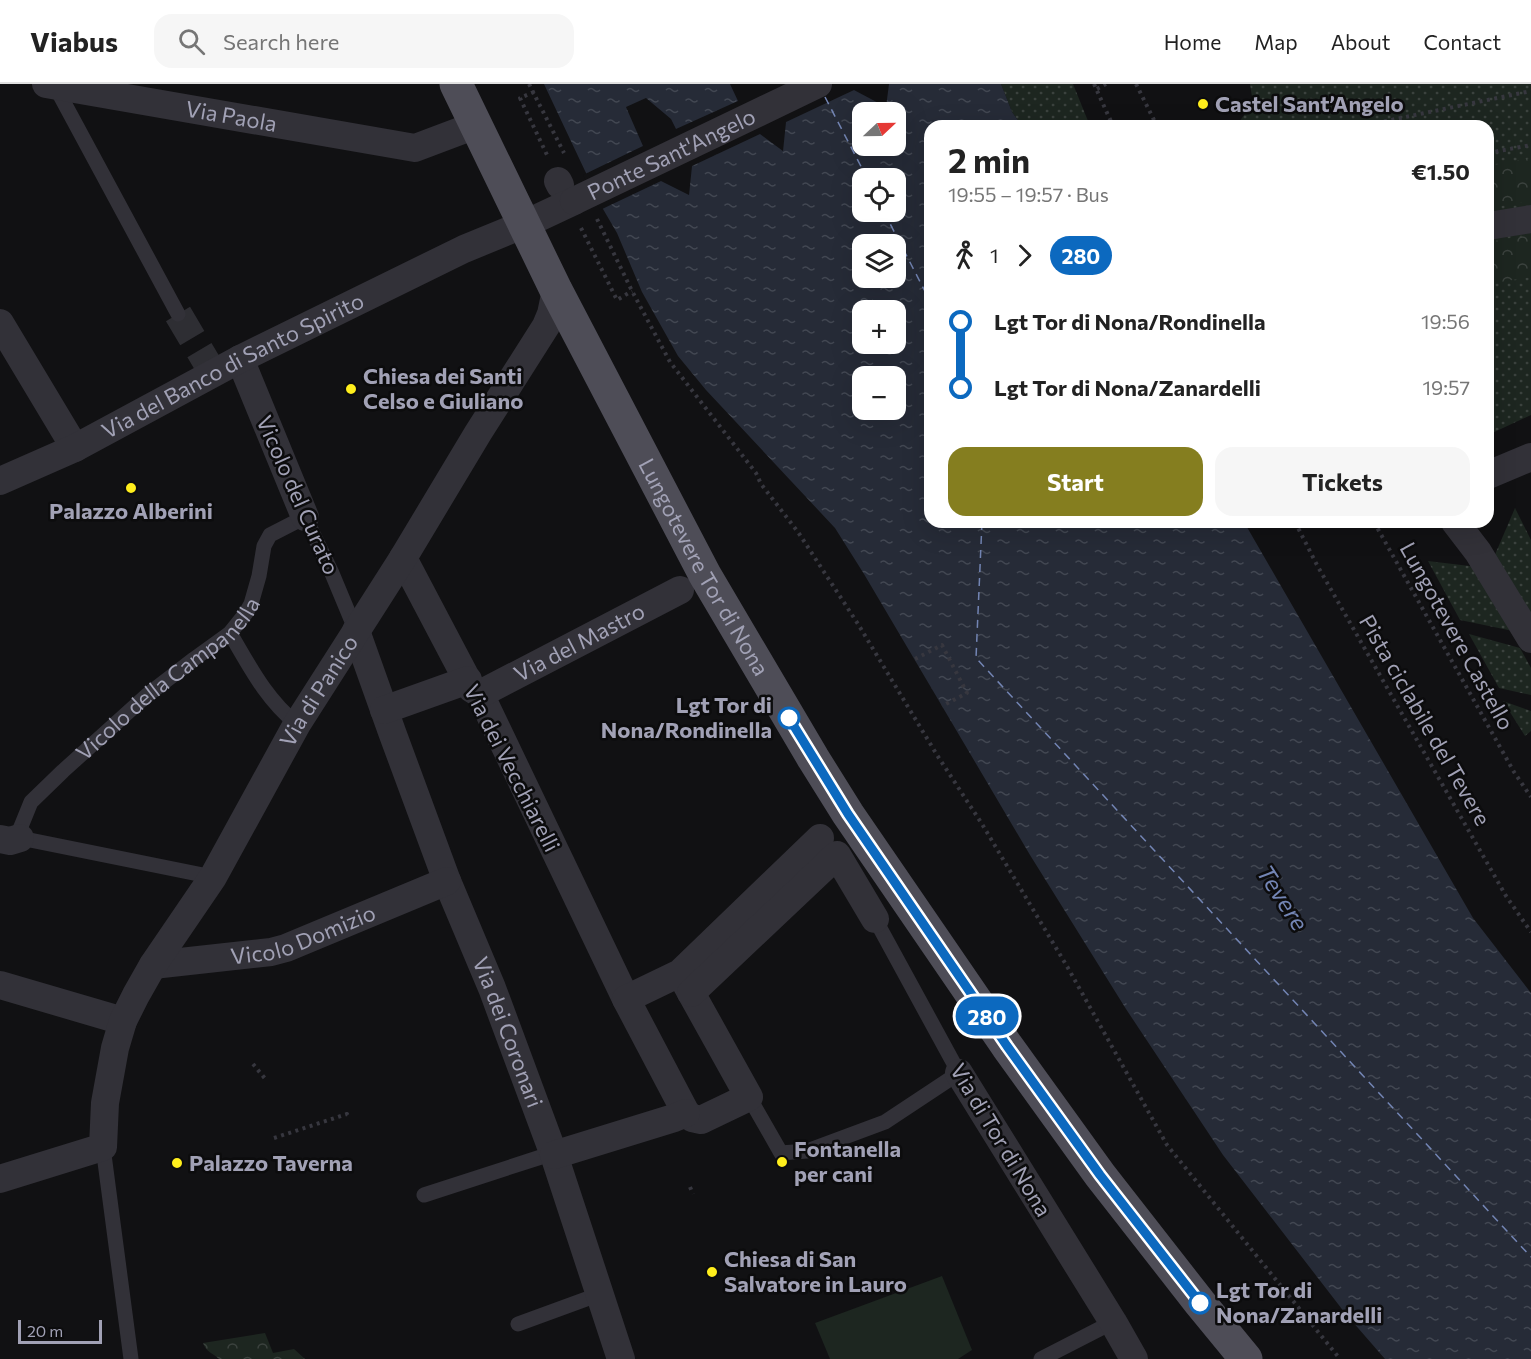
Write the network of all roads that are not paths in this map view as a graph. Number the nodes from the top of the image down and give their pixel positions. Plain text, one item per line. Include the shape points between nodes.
1 (456, 84) edge
2 (818, 84) edge
3 (51, 85) edge
4 (476, 125) junction
5 (1531, 219) edge
6 (525, 224) junction
7 (1494, 225) edge
8 (464, 249) joint
9 (556, 290) junction
10 (178, 314) tunnel mouth
11 (0, 323) edge
12 (240, 359) junction
13 (75, 448) junction
14 (1531, 457) edge
15 (1494, 472) edge
16 (0, 481) edge
17 (304, 517) junction
18 (1460, 528) edge
19 (403, 558) junction
20 (680, 590) dead end
21 (356, 631) junction
22 (230, 633) junction
23 (1531, 639) edge
24 (474, 687) junction
25 (384, 710) junction
26 (297, 724) junction
27 (10, 839) edge
28 (829, 847) junction
29 (213, 878) junction
30 (447, 881) junction
31 (875, 919) joint
32 (153, 965) junction
33 (686, 983) junction
34 (0, 985) edge
35 (622, 989) junction
36 (123, 1021) junction
37 (959, 1072) junction
38 (749, 1097) junction
39 (686, 1113) junction
40 (103, 1147) junction
41 (554, 1155) junction
42 (0, 1179) edge
43 (424, 1195) dead end
44 (600, 1294) junction
45 (1113, 1322) junction
46 (518, 1324) dead end
47 (131, 1359) edge
48 (621, 1359) edge
49 (1041, 1359) edge
50 (1134, 1359) edge
51 (1246, 1359) edge

1 - 4 main road, Lungotevere Tor di Nona
2 - 6 street, Ponte Sant'Angelo, bridge via 571,193
3 - 4 street, Via Paola via 415,148
3 - 10 lane
4 - 6 main road, Lungotevere Tor di Nona
5 - 7 street
6 - 8 street, Ponte Sant'Angelo
6 - 9 main road, Lungotevere Tor di Nona
8 - 12 street, Via del Banco di Santo Spirito
9 - 19 street, Via di Panico via 549,320
9 - 51 main road, Lungotevere Tor di Nona via 705,575 848,814 1100,1175
11 - 13 street
12 - 13 street, Via del Banco di Santo Spirito
12 - 17 street, Vicolo del Curato
13 - 16 street, Via del Banco di Santo Spirito
14 - 15 street
17 - 21 lane, Vicolo del Curato
17 - 22 lane, Vicolo della Campanella via 270,536 264,546 251,604
18 - 23 street
19 - 21 street, Via di Panico
19 - 24 street, Via dei Vecchiarelli
20 - 24 street, Via del Mastro
21 - 25 street, Via dei Coronari
21 - 26 street, Via di Panico
22 - 26 lane via 265,691
22 - 27 lane, Vicolo della Campanella via 146,696 47,786 31,802 20,829
24 - 25 street, Via del Mastro
24 - 35 street, Via dei Vecchiarelli
25 - 30 street, Via dei Coronari
26 - 29 street, Via di Panico
27 - 29 lane, Vicolo della Campanella
28 - 31 street, Via di Tor di Nona
28 - 33 street
28 - 33 street via 701,954
29 - 32 street, Via di Panico
30 - 32 street, Vicolo Domizio via 286,948
30 - 41 street, Via dei Coronari
31 - 37 lane, Via di Tor di Nona
32 - 36 street, Via di Panico
33 - 35 street
33 - 38 street
34 - 36 street
35 - 39 street, Via dei Vecchiarelli
36 - 40 street, Via di Panico via 108,1081
37 - 38 lane via 885,1122 807,1151 781,1153
37 - 45 street, Via di Tor di Nona
38 - 39 street via 700,1120
39 - 41 street
40 - 42 street
40 - 47 lane
41 - 43 lane
41 - 44 street, Via dei Coronari
44 - 46 lane
44 - 48 street, Via dei Coronari
45 - 49 lane
45 - 50 street, Via di Tor di Nona

